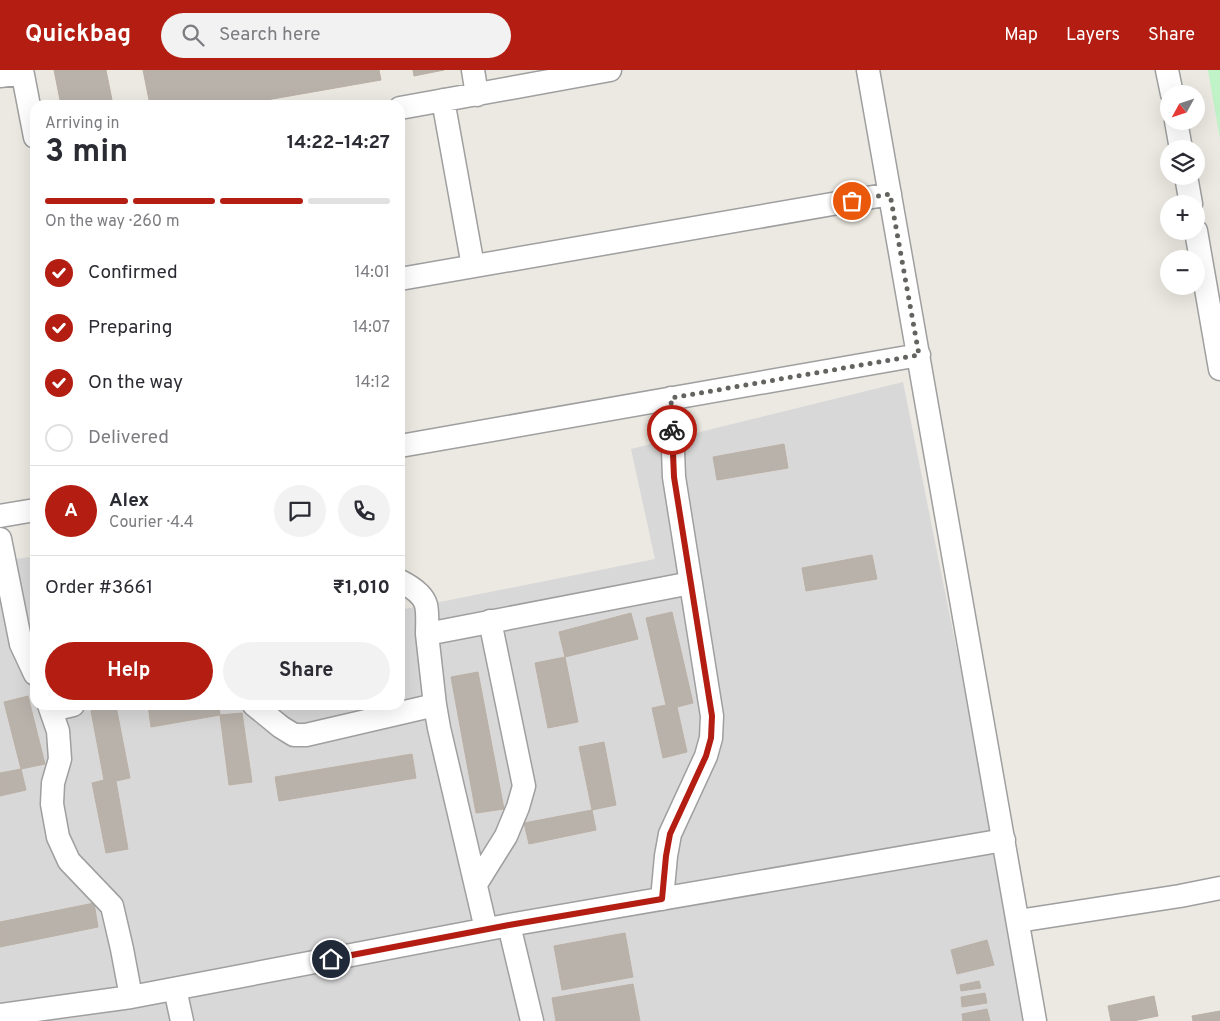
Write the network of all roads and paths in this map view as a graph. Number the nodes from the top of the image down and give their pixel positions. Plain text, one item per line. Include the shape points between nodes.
1 (473, 70) edge
2 (610, 70) edge
3 (868, 70) edge
4 (1167, 70) edge
5 (22, 71) edge
6 (0, 76) edge
7 (1170, 85) edge
8 (477, 95) junction
9 (443, 100) junction
10 (405, 107) edge
11 (30, 112) edge
12 (890, 194) junction
13 (1198, 240) edge
14 (473, 266) junction
15 (405, 278) edge
16 (919, 355) junction
17 (1220, 369) edge
18 (671, 398) junction
19 (405, 445) edge
20 (30, 511) edge
21 (0, 516) edge
22 (0, 539) edge
23 (691, 583) junction
24 (405, 584) edge
25 (490, 622) junction
26 (427, 634) junction
27 (30, 663) edge
28 (435, 705) junction
29 (51, 710) edge
30 (260, 710) edge
31 (1004, 840) junction
32 (476, 884) junction
33 (1220, 888) edge
34 (662, 899) junction
35 (1018, 921) junction
36 (509, 925) junction
37 (486, 929) junction
38 (176, 989) junction
39 (131, 997) junction
40 (0, 1015) edge
41 (182, 1021) edge
42 (532, 1021) edge
43 (1035, 1021) edge

1 - 8 street
2 - 8 street
3 - 12 street
4 - 7 street
5 - 6 street
5 - 11 street
8 - 9 street
9 - 10 street
9 - 14 street
12 - 14 street
12 - 16 street
13 - 17 street
14 - 15 street
16 - 18 street
16 - 31 street
18 - 19 street
18 - 23 street via 674,477
20 - 21 street
22 - 27 street via 21,644
23 - 25 street
23 - 34 street via 712,716 711,738 670,834
24 - 26 street via 418,593 426,605
25 - 26 street
25 - 32 street via 524,786 506,836
26 - 28 street
28 - 30 street via 306,735 294,735
28 - 32 street
29 - 39 street via 58,731 60,759 53,783 52,804 58,837 70,861 112,906
31 - 34 street
31 - 35 street
32 - 37 street
33 - 35 street
34 - 36 street
35 - 43 street
36 - 37 street
36 - 42 street
37 - 38 street
38 - 39 street
38 - 41 street
39 - 40 street

